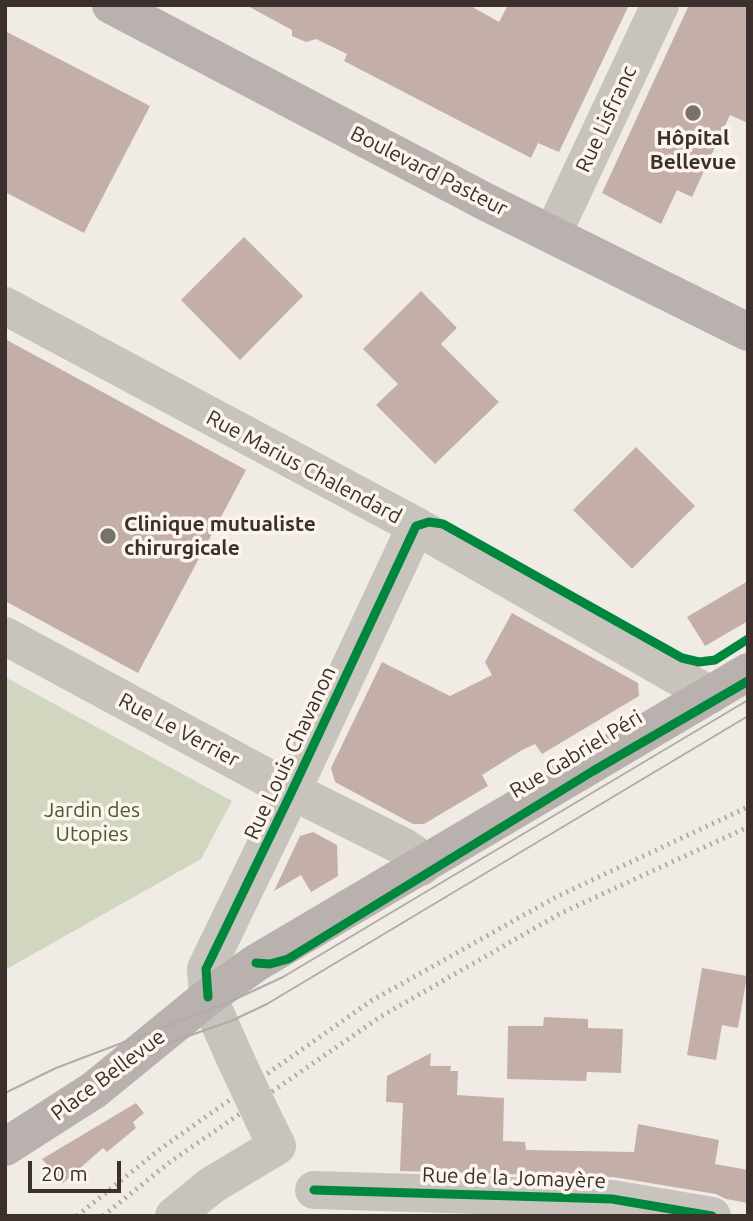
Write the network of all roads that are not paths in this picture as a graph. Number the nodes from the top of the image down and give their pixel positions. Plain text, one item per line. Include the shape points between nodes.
1 (111, 5) edge
2 (660, 5) edge
3 (553, 233) junction
4 (5, 306) edge
5 (748, 332) edge
6 (416, 526) junction
7 (5, 636) edge
8 (748, 672) edge
9 (710, 695) junction
10 (292, 791) junction
11 (421, 867) junction
12 (208, 997) junction
13 (270, 1132) junction
14 (5, 1147) edge
15 (322, 1203) edge
16 (174, 1216) edge
17 (712, 1216) edge

1 - 3 main road, Boulevard Pasteur
2 - 3 street, Rue Lisfranc
3 - 5 main road, Boulevard Pasteur
4 - 6 street, Rue Marius Chalendard
6 - 9 street, Rue Marius Chalendard
6 - 10 street, Rue Louis Chavanon
7 - 10 street, Rue Le Verrier
8 - 9 main road, Rue Gabriel Péri
9 - 11 main road, Rue Gabriel Péri
10 - 11 street, Rue Le Verrier via 404,847
10 - 12 street, Rue Louis Chavanon via 206,969
11 - 12 main road, Rue Gabriel Péri via 256,963
12 - 13 street, bridge
12 - 14 main road, Place Bellevue via 94,1090
13 - 15 street
13 - 16 street
15 - 17 street, Rue de la Jomayère via 612,1199

